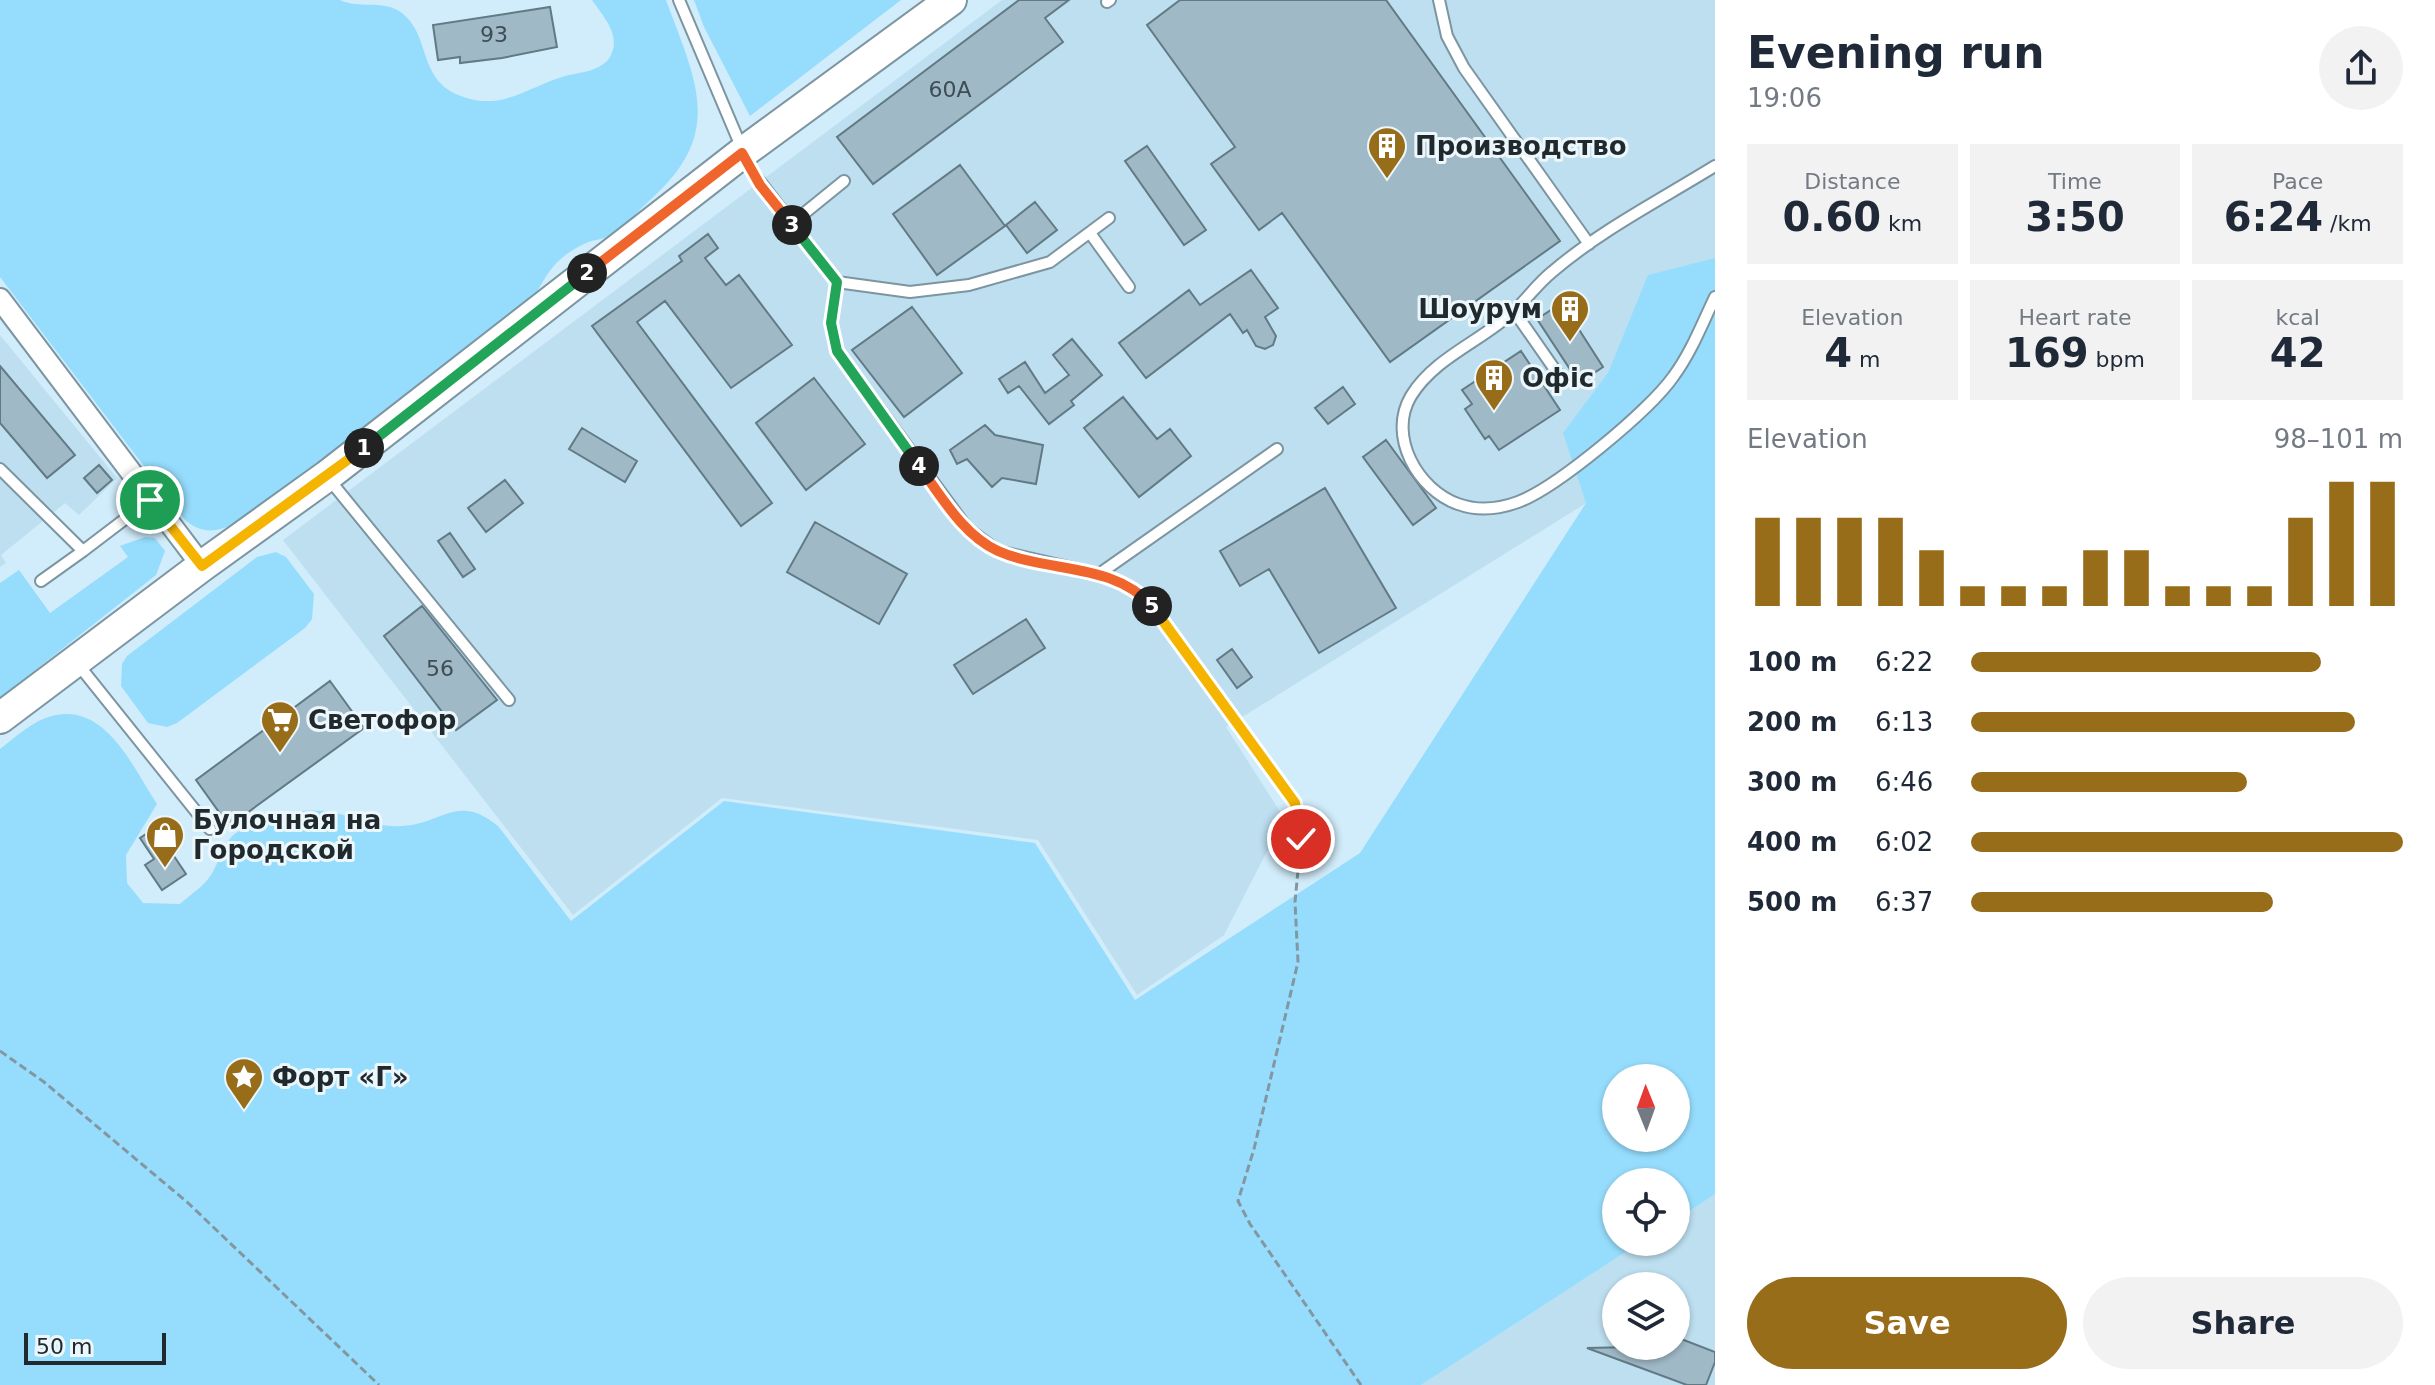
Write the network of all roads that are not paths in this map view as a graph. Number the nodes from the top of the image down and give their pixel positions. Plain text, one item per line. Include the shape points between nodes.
1 (679, 0) edge
2 (951, 0) edge
3 (1439, 0) edge
4 (742, 153) junction
5 (1715, 166) edge
6 (844, 181) dead end
7 (1109, 218) dead end
8 (791, 224) junction
9 (1090, 233) junction
10 (1589, 244) junction
11 (837, 282) junction
12 (1129, 287) dead end
13 (1715, 297) edge
14 (0, 299) edge
15 (1514, 311) junction
16 (1560, 377) dead end
17 (1277, 449) dead end
18 (0, 469) edge
19 (327, 476) junction
20 (150, 500) junction
21 (83, 551) junction
22 (202, 566) junction
23 (1099, 574) junction
24 (41, 581) dead end
25 (76, 662) junction
26 (509, 700) dead end
27 (1221, 702) road end
28 (0, 718) edge
29 (210, 829) dead end

1 - 4 lane
2 - 4 main road
3 - 10 lane via 1447,36 1464,68
4 - 8 lane
4 - 19 main road
5 - 10 lane
6 - 8 lane
7 - 9 lane
8 - 11 lane
9 - 11 lane via 1050,262 949,290 910,292
9 - 12 lane
10 - 15 lane via 1537,285
11 - 23 lane via 831,323 837,351 961,521 998,551
13 - 15 lane via 1675,375 1650,404 1552,485 1499,508 1461,506 1431,488 1409,457 1405,410 1432,371
14 - 20 street
15 - 16 lane
17 - 23 lane
18 - 21 lane
19 - 22 main road
19 - 26 lane
20 - 21 lane
20 - 22 street
21 - 24 lane
22 - 25 main road
23 - 27 lane via 1148,602
25 - 28 main road
25 - 29 lane

